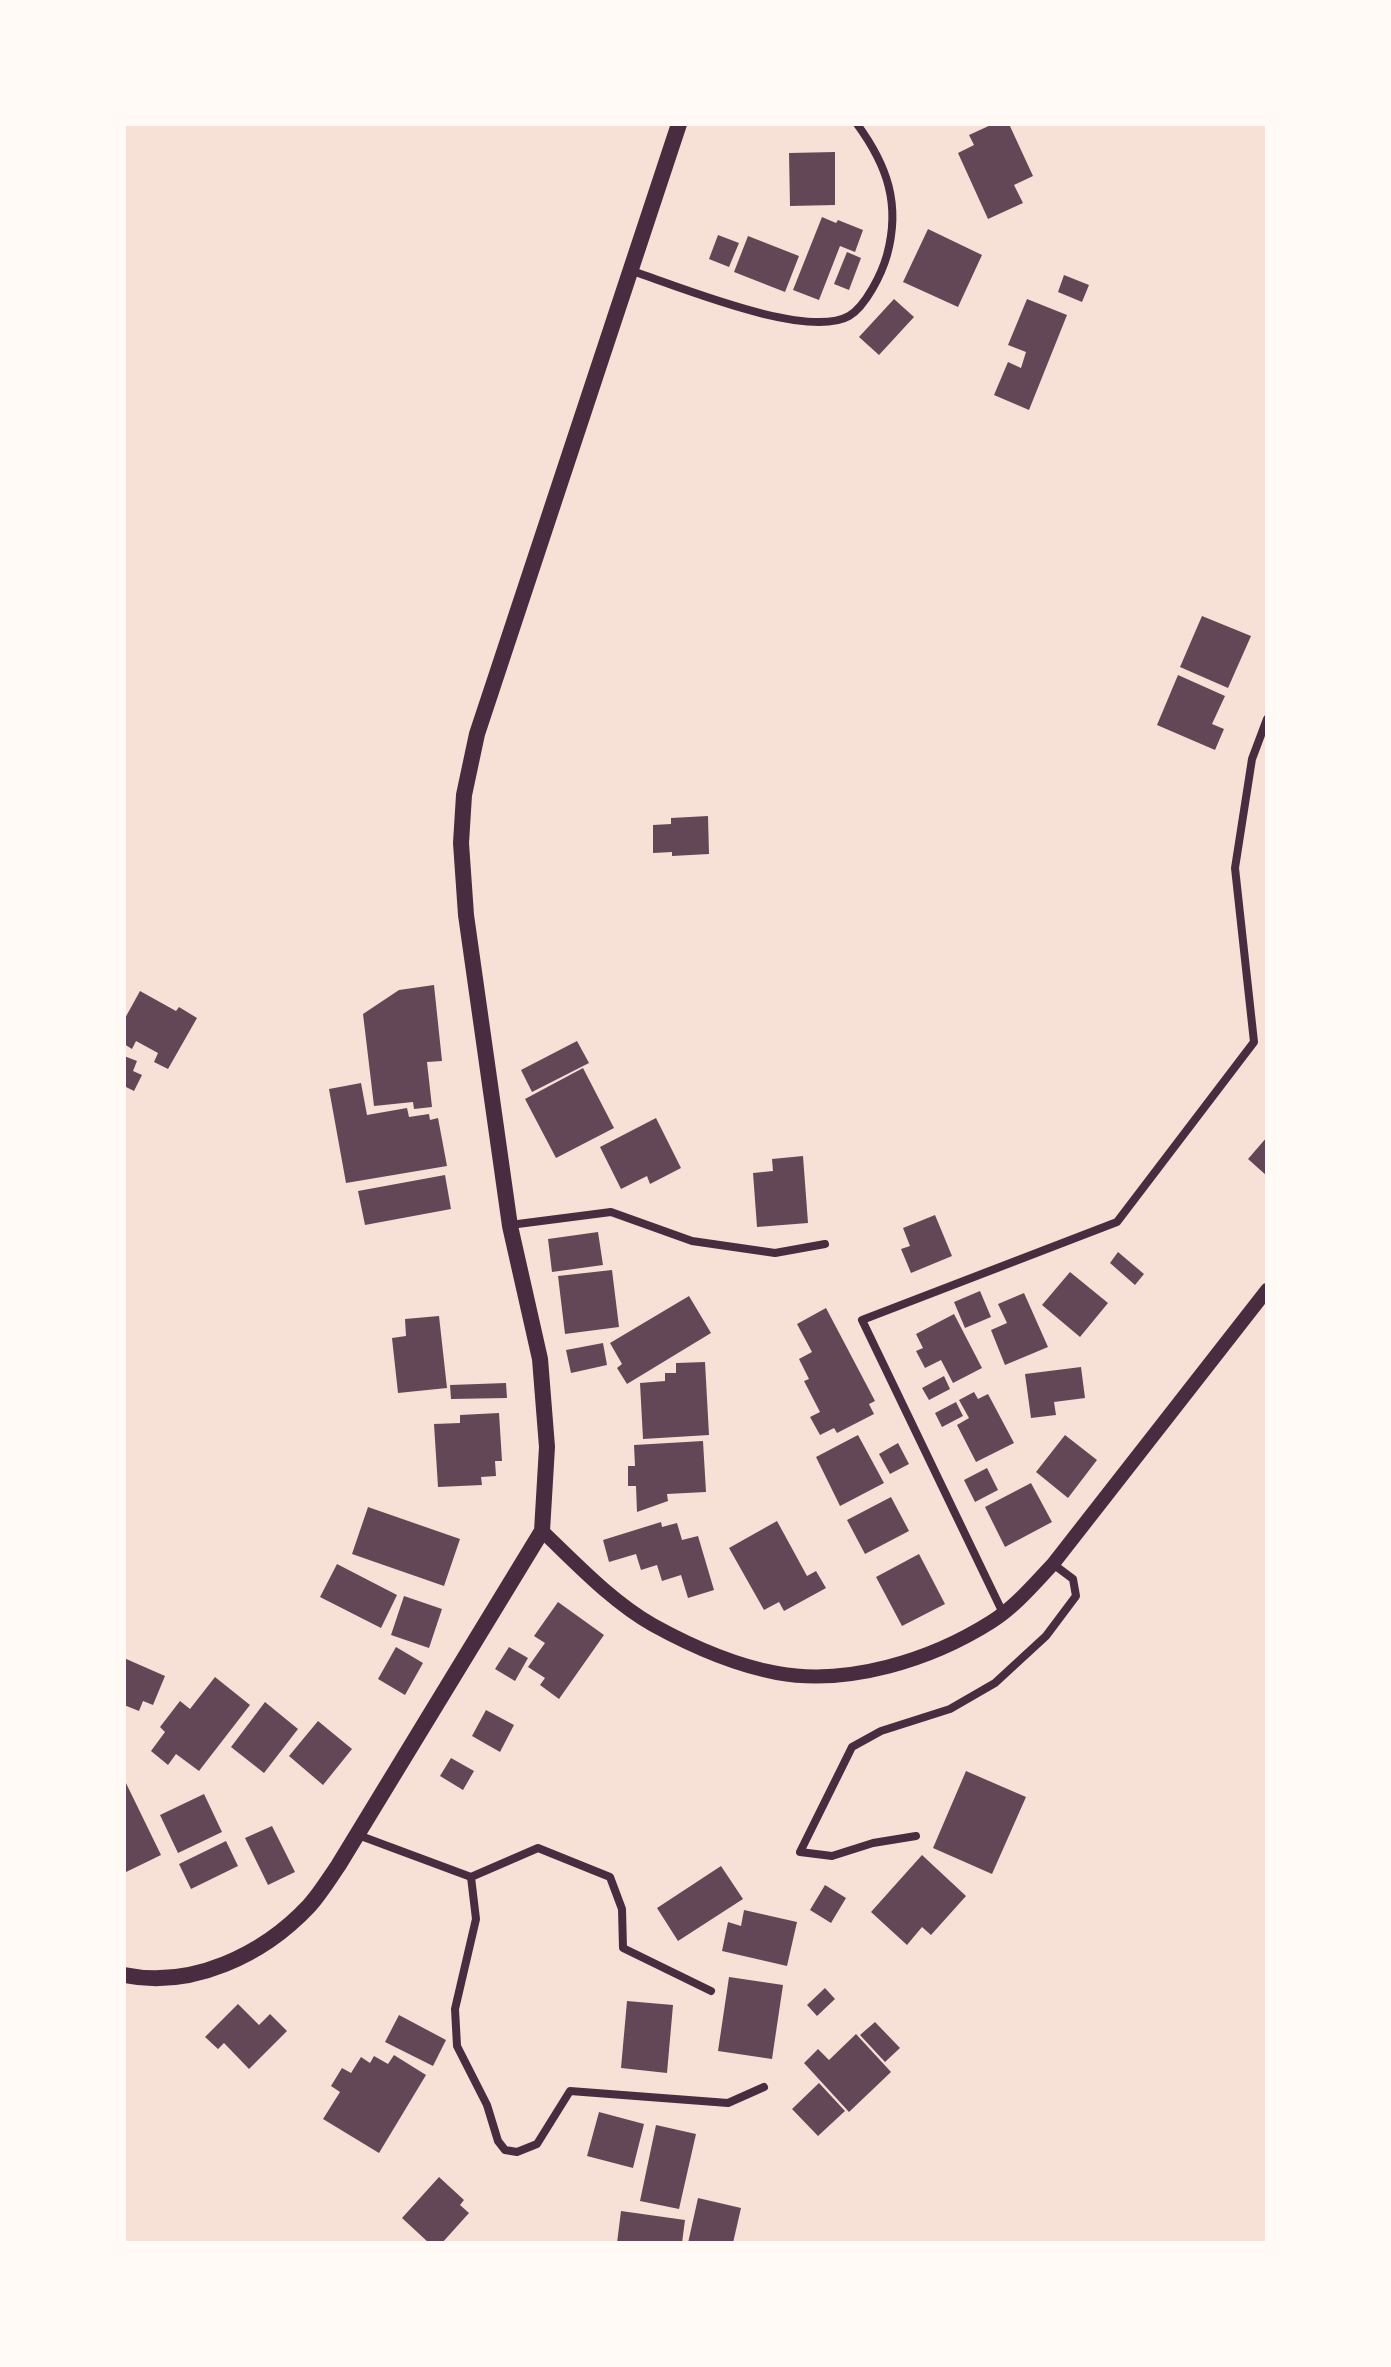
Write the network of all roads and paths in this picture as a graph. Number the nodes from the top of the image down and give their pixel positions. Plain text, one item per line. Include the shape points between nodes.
1 (679, 124) edge
2 (857, 124) edge
3 (632, 271) junction
4 (1267, 719) edge
5 (510, 1226) junction
6 (825, 1244) dead end
7 (1267, 1290) edge
8 (542, 1531) junction
9 (1053, 1564) junction
10 (1003, 1613) junction
11 (357, 1835) junction
12 (916, 1836) dead end
13 (471, 1877) junction
14 (124, 1975) edge
15 (711, 1991) dead end
16 (764, 2087) dead end

1 - 3 main road
2 - 3 street via 882,165 894,230 881,276 852,315 829,324 772,316
3 - 5 main road via 477,734 464,795 461,843 472,966
4 - 10 street via 1252,759 1235,868 1254,1042 1117,1222 862,1320
5 - 6 street via 611,1212 692,1241 775,1253
5 - 8 main road via 540,1359 547,1447
7 - 9 street
8 - 10 street via 616,1599 652,1624 719,1656 777,1673 826,1677 888,1666 956,1642
8 - 11 main road
9 - 10 street
9 - 12 street via 1073,1579 1076,1596 1046,1636 995,1683 950,1709 881,1731 852,1747 800,1852 832,1856
11 - 13 street
11 - 14 main road via 309,1905 256,1948 194,1974 167,1979
13 - 15 street via 538,1848 610,1877 622,1909 623,1948
13 - 16 street via 476,1919 455,2009 457,2046 505,2150 517,2152 537,2144 570,2091 728,2103

